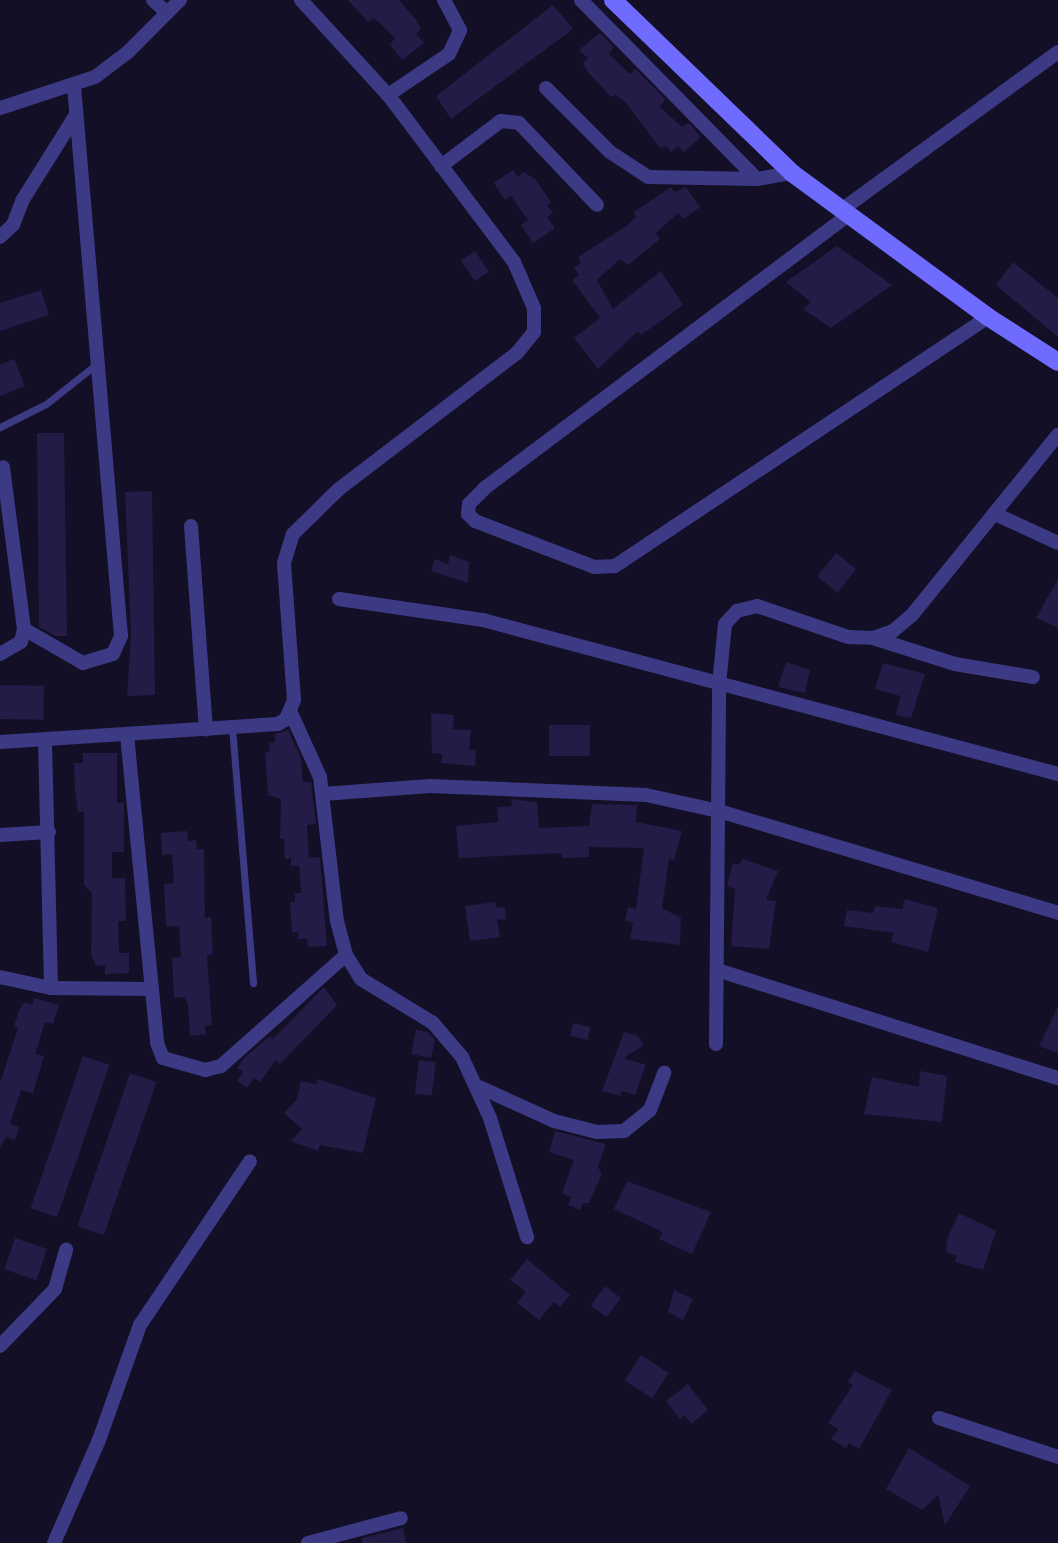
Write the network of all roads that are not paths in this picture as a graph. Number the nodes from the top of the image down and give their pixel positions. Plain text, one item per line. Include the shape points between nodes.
1 (153, 0) edge
2 (180, 0) edge
3 (301, 0) edge
4 (444, 0) edge
5 (581, 0) edge
6 (613, 0) edge
7 (167, 13) junction
8 (632, 18) junction
9 (615, 34) junction
10 (1058, 52) edge
11 (74, 85) junction
12 (546, 88) dead end
13 (388, 95) junction
14 (0, 108) edge
15 (76, 115) junction
16 (441, 166) junction
17 (792, 173) junction
18 (757, 178) junction
19 (597, 205) dead end
20 (844, 214) junction
21 (0, 237) edge
22 (988, 317) junction
23 (1058, 362) edge
24 (98, 363) junction
25 (0, 427) edge
26 (1058, 435) edge
27 (3, 467) dead end
28 (995, 514) junction
29 (191, 526) dead end
30 (1058, 543) edge
31 (340, 599) dead end
32 (24, 629) junction
33 (873, 638) junction
34 (0, 654) edge
35 (1033, 677) dead end
36 (719, 685) junction
37 (291, 713) junction
38 (232, 727) junction
39 (206, 729) junction
40 (127, 735) junction
41 (45, 741) junction
42 (0, 742) edge
43 (1058, 774) edge
44 (323, 794) junction
45 (719, 811) junction
46 (49, 832) junction
47 (0, 835) edge
48 (1058, 913) edge
49 (346, 955) junction
50 (717, 970) junction
51 (0, 977) edge
52 (253, 983) dead end
53 (51, 988) junction
54 (152, 989) junction
55 (716, 1044) dead end
56 (664, 1073) dead end
57 (1058, 1078) edge
58 (477, 1086) junction
59 (250, 1161) dead end
60 (527, 1237) dead end
61 (66, 1250) dead end
62 (0, 1346) edge
63 (939, 1418) dead end
64 (1058, 1457) edge
65 (401, 1518) dead end
66 (54, 1543) edge
67 (307, 1543) edge

1 - 7 street
2 - 7 street
3 - 13 street
4 - 13 street via 460,30 449,54
5 - 9 street
6 - 8 street
7 - 11 street via 111,66
8 - 9 street
8 - 17 street
9 - 18 street
10 - 20 street
11 - 14 street
11 - 15 street
12 - 18 street via 610,152 648,177
13 - 16 street
15 - 21 street via 22,201 13,225
15 - 24 street
16 - 19 street via 501,121 519,123
16 - 37 street via 523,278 534,308 534,332 517,353 340,489 293,534 284,563
17 - 18 street
17 - 20 street
20 - 22 street
20 - 22 street via 484,489 469,504 468,514 475,521 594,568 615,566
22 - 23 street
24 - 25 lane via 46,404
24 - 32 street via 121,636 113,654 83,663
26 - 28 street
27 - 32 street
28 - 30 street
28 - 33 street via 912,615
29 - 39 street
31 - 36 street via 483,620
32 - 34 street via 21,642
33 - 35 street via 955,664
33 - 36 street via 848,637 771,610 745,607 730,616 722,631
36 - 43 street
36 - 45 street
37 - 38 street via 278,724
37 - 44 street via 316,762
38 - 39 street
38 - 52 lane
39 - 40 street
40 - 41 street
40 - 54 street
41 - 42 street
41 - 46 street
44 - 45 street via 430,786 523,787 646,795
44 - 49 street via 337,921
45 - 48 street
45 - 50 street
46 - 47 street
46 - 53 street
49 - 54 street via 213,1069 163,1058 158,1052
49 - 58 street via 370,986 441,1030
50 - 55 street
50 - 57 street
51 - 53 street
53 - 54 street
56 - 58 street via 650,1110 624,1131 597,1132 554,1121
58 - 60 street
59 - 66 street via 140,1325 99,1440
61 - 62 street via 55,1289
63 - 64 street
65 - 67 street

